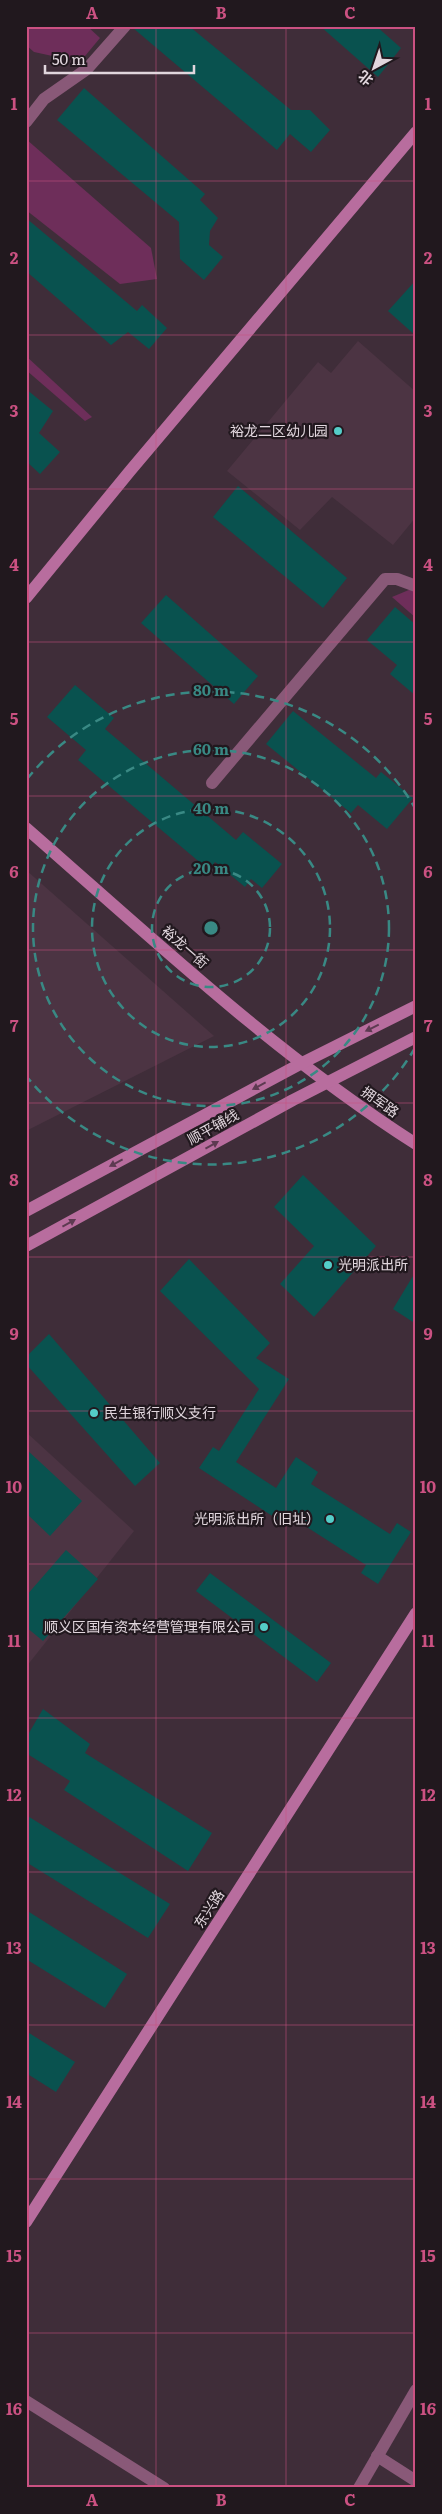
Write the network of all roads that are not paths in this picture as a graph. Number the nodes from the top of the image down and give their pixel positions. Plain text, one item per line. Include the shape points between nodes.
1 (125, 26) edge
2 (26, 122) edge
3 (416, 132) edge
4 (416, 586) edge
5 (26, 598) edge
6 (212, 783) dead end
7 (26, 828) edge
8 (416, 1006) edge
9 (416, 1037) edge
10 (302, 1063) junction
11 (328, 1083) junction
12 (416, 1144) edge
13 (26, 1211) edge
14 (26, 1246) edge
15 (416, 1613) edge
16 (26, 2222) edge
17 (416, 2390) edge
18 (26, 2401) edge
19 (377, 2456) junction
20 (416, 2481) edge
21 (164, 2488) edge
22 (359, 2488) edge

1 - 2 street via 87,69 44,98
3 - 5 street
4 - 6 street via 397,579 385,580
7 - 10 street, 裕龙一街 via 258,1030
8 -> 10 street, 顺平辅线
9 - 11 street, 顺平辅线
10 - 11 street, 裕龙一街
10 -> 13 street, 顺平辅线
11 - 12 street, 拥军路
14 -> 11 street, 顺平辅线
15 - 16 street, 东兴路
17 - 19 street
18 - 21 street
19 - 20 street
19 - 22 street

